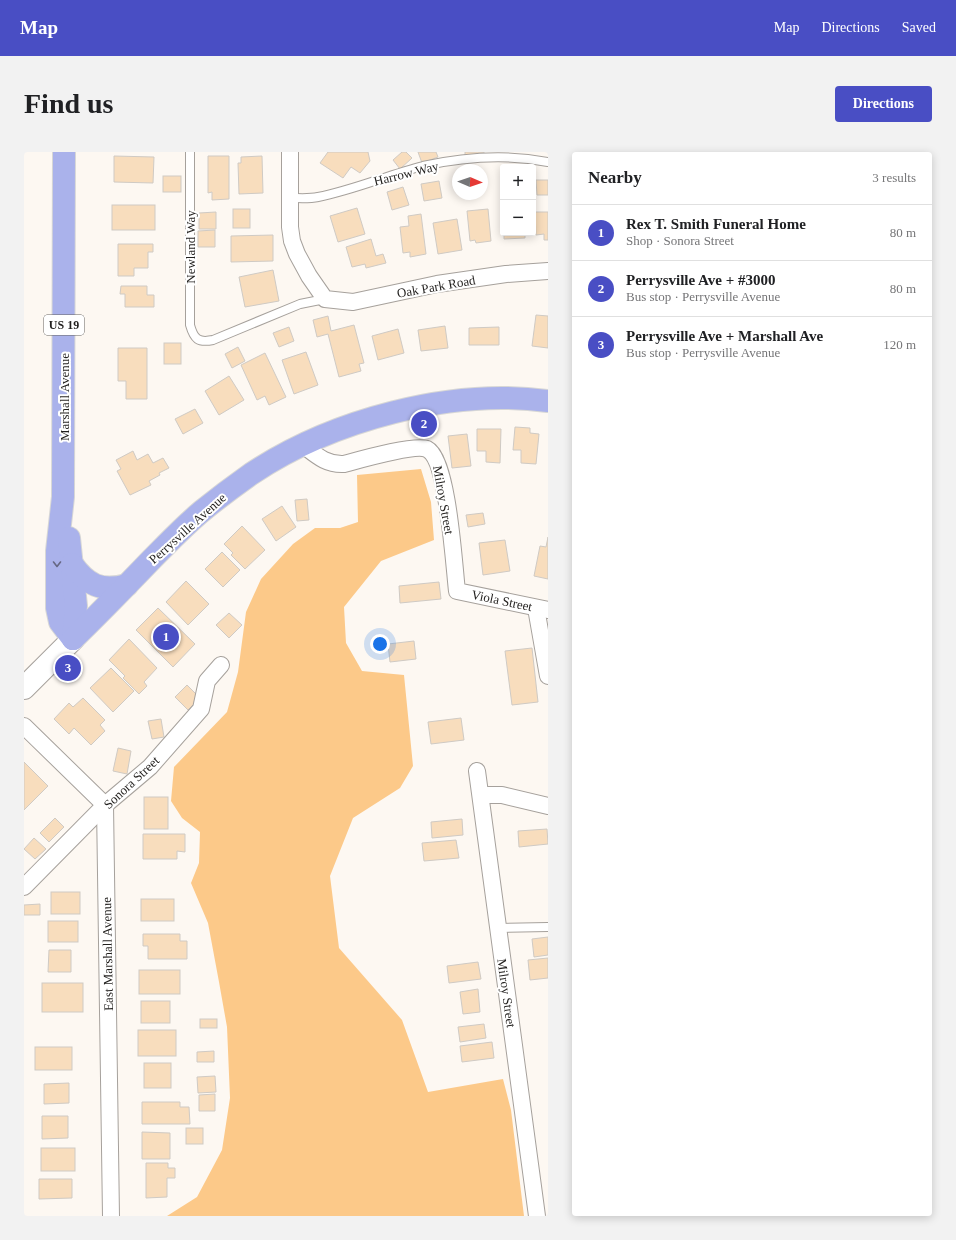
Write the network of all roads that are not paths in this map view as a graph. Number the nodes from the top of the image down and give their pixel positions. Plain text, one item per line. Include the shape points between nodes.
1 (64, 152) edge
2 (190, 152) edge
3 (290, 152) edge
4 (548, 162) edge
5 (290, 198) junction
6 (548, 271) edge
7 (325, 299) junction
8 (198, 340) joint
9 (548, 401) edge
10 (303, 445) junction
11 (63, 498) junction
12 (72, 564) junction
13 (127, 585) junction
14 (457, 591) joint
15 (542, 609) edge
16 (73, 639) junction
17 (221, 665) dead end
18 (548, 676) edge
19 (24, 688) edge
20 (24, 726) edge
21 (477, 771) dead end
22 (481, 795) junction
23 (106, 805) junction
24 (548, 806) edge
25 (24, 887) edge
26 (548, 927) edge
27 (498, 928) junction
28 (111, 1216) edge
29 (537, 1216) edge

1 - 11 main road, Marshall Avenue / US 19
2 - 8 lane, Newland Way via 190,325
3 - 5 street
4 - 5 lane, Harrow Way via 494,157 424,166 316,198
5 - 7 street via 292,241 309,276
6 - 7 street, Oak Park Road via 437,284 353,302
7 - 8 lane, Oak Park Road via 300,304 213,340
9 - 10 main road, Perrysville Avenue via 480,399 418,407 357,423
10 - 13 main road, Perrysville Avenue via 250,474 224,493 180,531
10 - 14 street, Milroy Street via 322,459 336,464 413,448 427,449 433,453 437,459 445,492
11 - 12 main road, Marshall Avenue / US 19
11 -> 16 main road, Marshall Avenue / US 19 via 57,551 57,608 60,622
12 - 13 main road via 83,578 95,585 109,588
12 - 16 main road, Marshall Avenue / US 19 via 76,606
13 - 16 main road, Perrysville Avenue
14 - 15 street, Viola Street
15 - 18 street
16 - 19 main road, Perrysville Avenue
17 - 23 street, Sonora Street via 207,681 201,709 150,766
20 - 23 street
21 - 22 street, Milroy Street
22 - 24 street via 502,795
22 - 27 street, Milroy Street
23 - 25 street, Sonora Street
23 - 28 street, East Marshall Avenue
26 - 27 lane
27 - 29 street, Milroy Street

